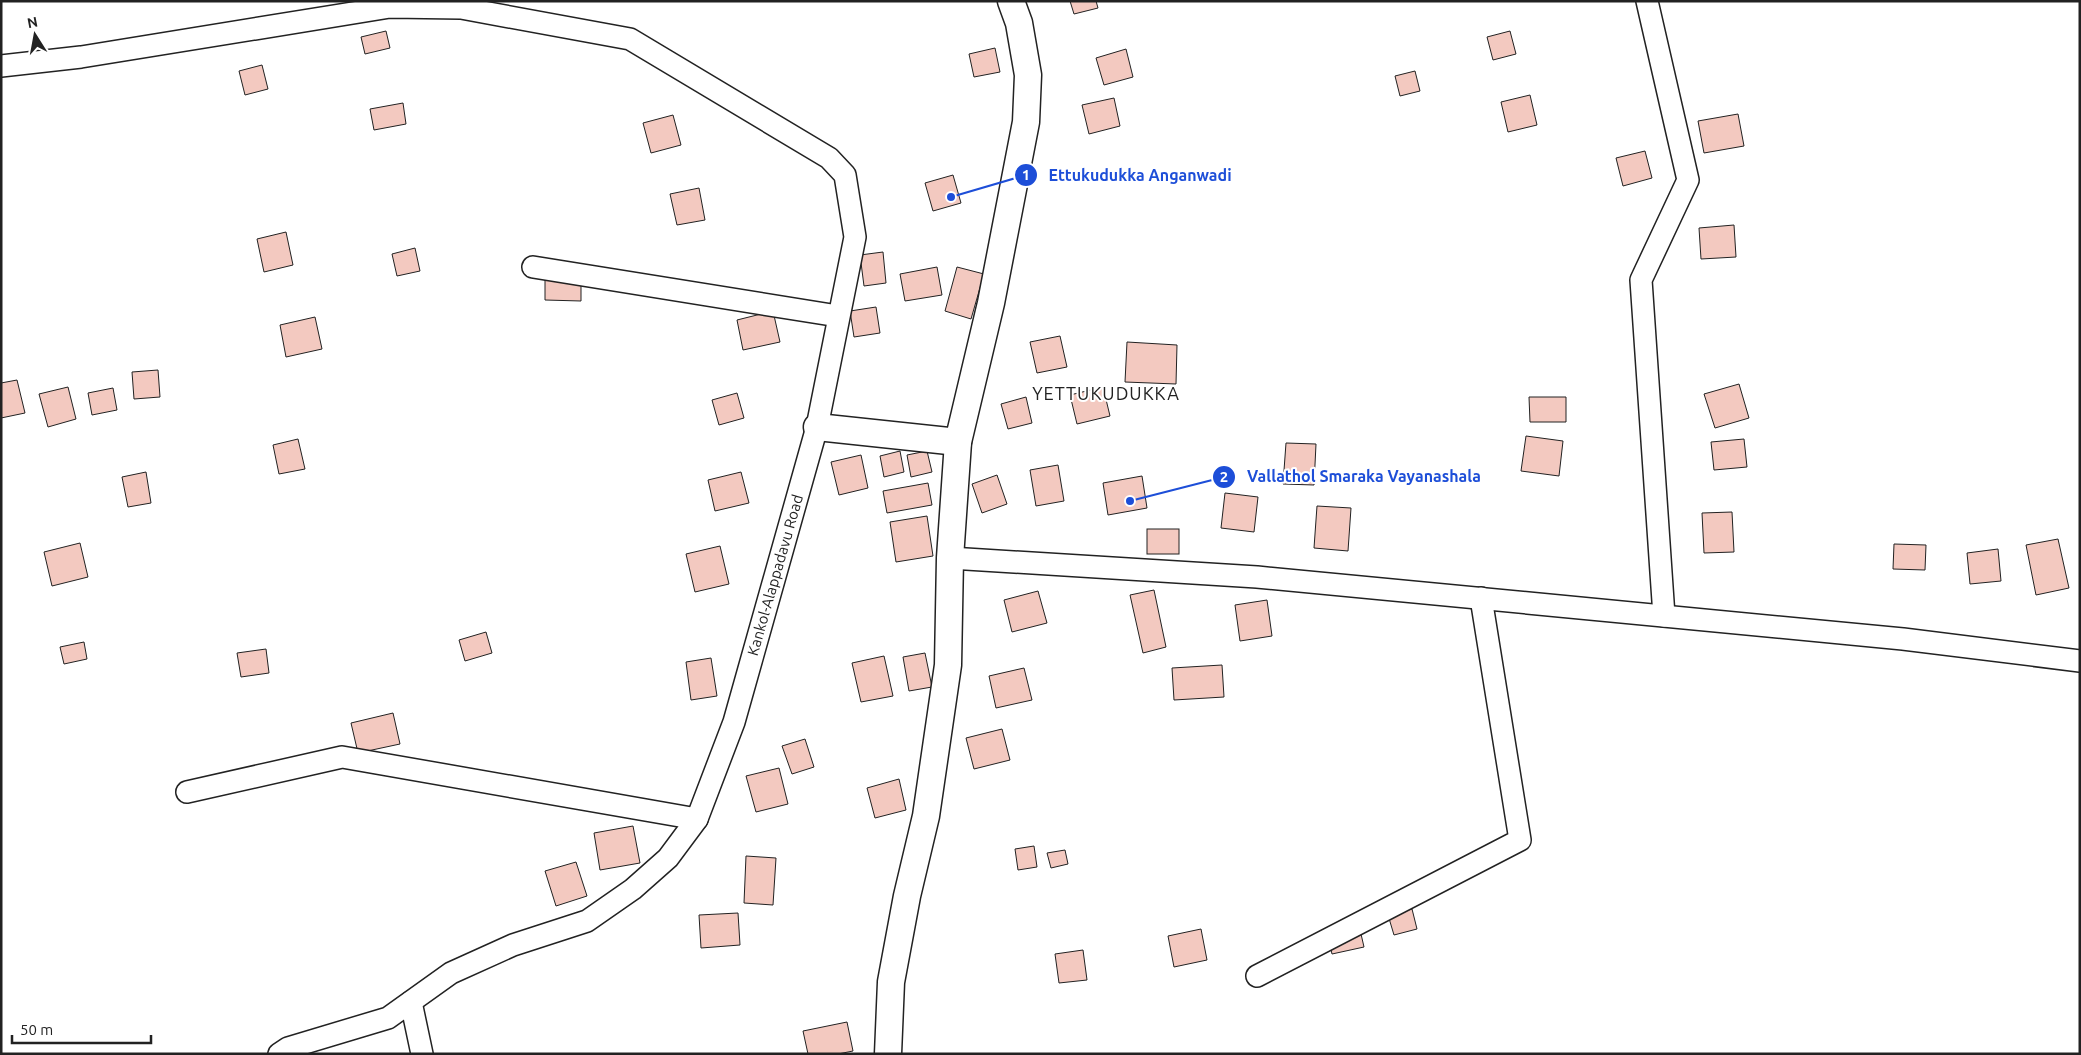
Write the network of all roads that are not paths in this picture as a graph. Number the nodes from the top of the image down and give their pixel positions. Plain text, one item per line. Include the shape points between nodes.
1 (1011, 1) edge
2 (1647, 1) edge
3 (1, 66) edge
4 (533, 267) dead end
5 (838, 316) junction
6 (816, 426) junction
7 (958, 442) junction
8 (950, 558) junction
9 (1481, 598) junction
10 (1664, 616) junction
11 (2080, 661) edge
12 (187, 792) dead end
13 (696, 819) junction
14 (1256, 976) dead end
15 (411, 1002) junction
16 (279, 1054) edge
17 (422, 1054) edge
18 (888, 1054) edge

1 - 7 main road via 1028,74 1026,122 991,303
2 - 10 street via 1688,180 1641,280
3 - 5 street, Kankol-Alappadavu Road via 390,7 461,8 630,39 829,158 846,175 855,237
4 - 5 street
5 - 6 street, Kankol-Alappadavu Road
6 - 7 main road
6 - 13 street, Kankol-Alappadavu Road via 734,722
7 - 8 main road
8 - 9 street via 1257,577
8 - 18 main road via 948,666 926,816 906,896 891,982
9 - 10 street
9 - 14 street via 1520,840
10 - 11 street via 1903,639
12 - 13 street via 342,757
13 - 15 street, Kankol-Alappadavu Road via 668,858 633,889 587,921 513,945 451,973
15 - 16 street, Kankol-Alappadavu Road via 388,1018 288,1048
15 - 17 street

